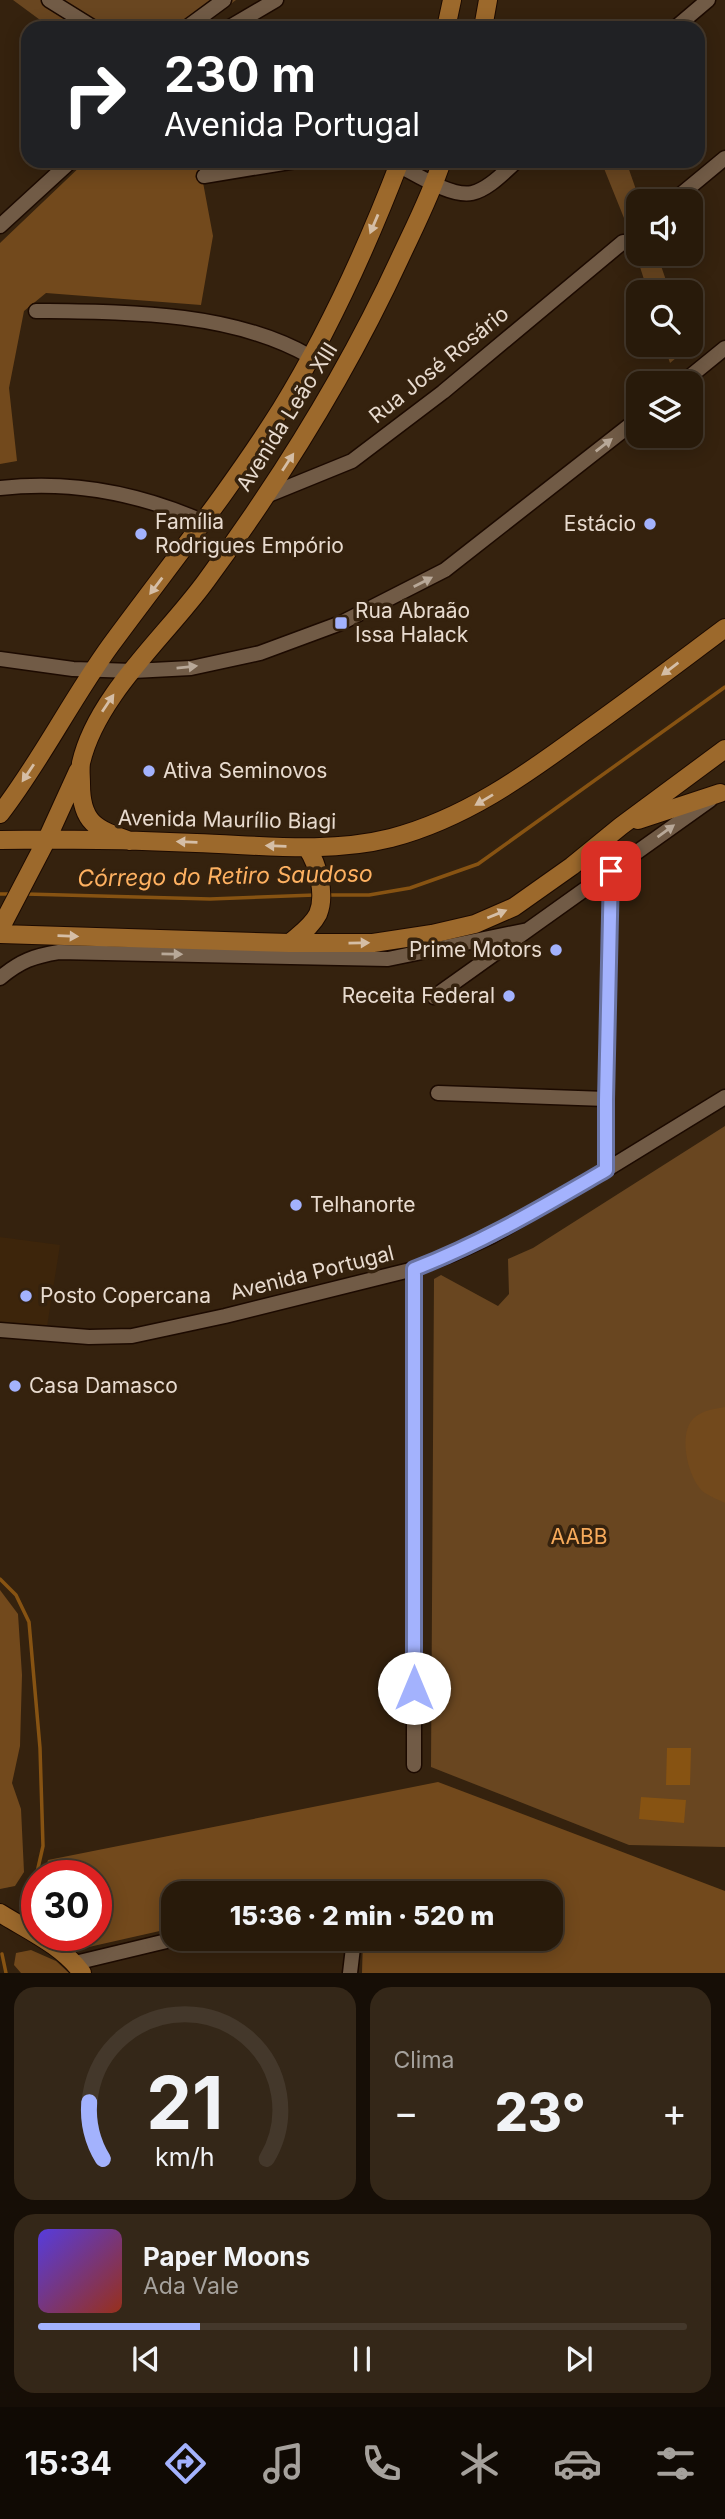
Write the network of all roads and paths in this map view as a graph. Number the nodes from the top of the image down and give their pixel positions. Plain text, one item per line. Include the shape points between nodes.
1 (49, 0) edge
2 (224, 0) edge
3 (276, 0) edge
4 (452, 0) edge
5 (488, 0) edge
6 (708, 0) edge
7 (83, 21) edge
8 (196, 21) edge
9 (240, 21) edge
10 (448, 21) edge
11 (484, 21) edge
12 (683, 21) edge
13 (725, 158) edge
14 (63, 168) edge
15 (253, 168) edge
16 (394, 168) edge
17 (407, 168) edge
18 (440, 168) edge
19 (509, 168) edge
20 (204, 176) dead end
21 (435, 183) junction
22 (688, 189) edge
23 (0, 226) edge
24 (623, 242) dead end
25 (36, 312) dead end
26 (725, 348) edge
27 (311, 357) junction
28 (697, 371) edge
29 (626, 428) edge
30 (0, 488) edge
31 (266, 496) junction
32 (204, 522) junction
33 (725, 628) edge
34 (0, 659) edge
35 (95, 669) junction
36 (133, 671) junction
37 (725, 749) edge
38 (81, 764) junction
39 (723, 792) edge
40 (0, 814) edge
41 (621, 826) junction
42 (47, 839) junction
43 (0, 840) edge
44 (130, 841) junction
45 (307, 848) junction
46 (611, 871) junction
47 (528, 930) junction
48 (0, 933) edge
49 (162, 939) junction
50 (290, 943) junction
51 (55, 953) junction
52 (134, 954) junction
53 (0, 978) edge
54 (435, 997) dead end
55 (438, 1093) dead end
56 (606, 1100) junction
57 (723, 1100) edge
58 (606, 1170) junction
59 (414, 1269) junction
60 (0, 1329) edge
61 (414, 1765) dead end
62 (0, 1913) edge
63 (161, 1943) edge
64 (353, 1951) edge
65 (78, 1968) edge
66 (351, 1973) edge

1 - 7 street
2 - 8 street
3 - 9 street
4 - 10 main road
5 - 11 main road
6 - 12 street
13 - 22 street
14 - 23 street
15 - 20 street
16 -> 27 main road, Avenida Leão XIII via 348,286
17 - 21 street
18 - 21 main road, Avenida Leão XIII
19 - 21 street via 472,193
31 -> 21 main road, Avenida Leão XIII via 352,356
24 - 31 street, Rua José Rosário via 443,392 352,461
25 - 27 street via 117,312 200,321 260,334
26 - 28 street
27 - 32 main road, Avenida Leão XIII
36 -> 29 street via 191,668 260,653 341,623 445,570
30 - 32 street via 81,487 130,495
31 - 36 main road, Avenida Leão XIII via 205,583
32 -> 35 main road, Avenida Leão XIII
33 -> 45 main road, Avenida Maurílio Biagi via 525,775 477,804 390,838
34 - 35 street
35 - 36 street
35 -> 40 main road, Avenida Leão XIII
38 -> 36 main road, Avenida Leão XIII via 94,724
37 - 41 main road
38 - 42 main road
38 - 44 main road, Avenida Leão XIII via 86,819
39 - 41 main road
46 -> 39 street
50 -> 41 main road via 373,943 475,923 514,907
42 - 43 main road, Avenida Maurílio Biagi
42 - 44 main road, Avenida Maurílio Biagi
42 - 48 main road
45 -> 44 main road, Avenida Maurílio Biagi
45 - 50 main road via 320,873 320,909
46 - 47 street
46 - 56 street
52 -> 47 street via 388,959
47 - 54 street
48 -> 49 main road
48 - 51 street
49 - 50 main road
49 - 52 main road
51 - 52 street
51 - 53 street via 34,956
55 - 56 street
56 - 58 street
57 - 58 street, Avenida Portugal
58 - 59 street, Avenida Portugal via 492,1236
59 - 60 street, Avenida Portugal via 132,1336
59 - 61 street
62 - 65 main road
63 - 65 street
64 - 66 street

